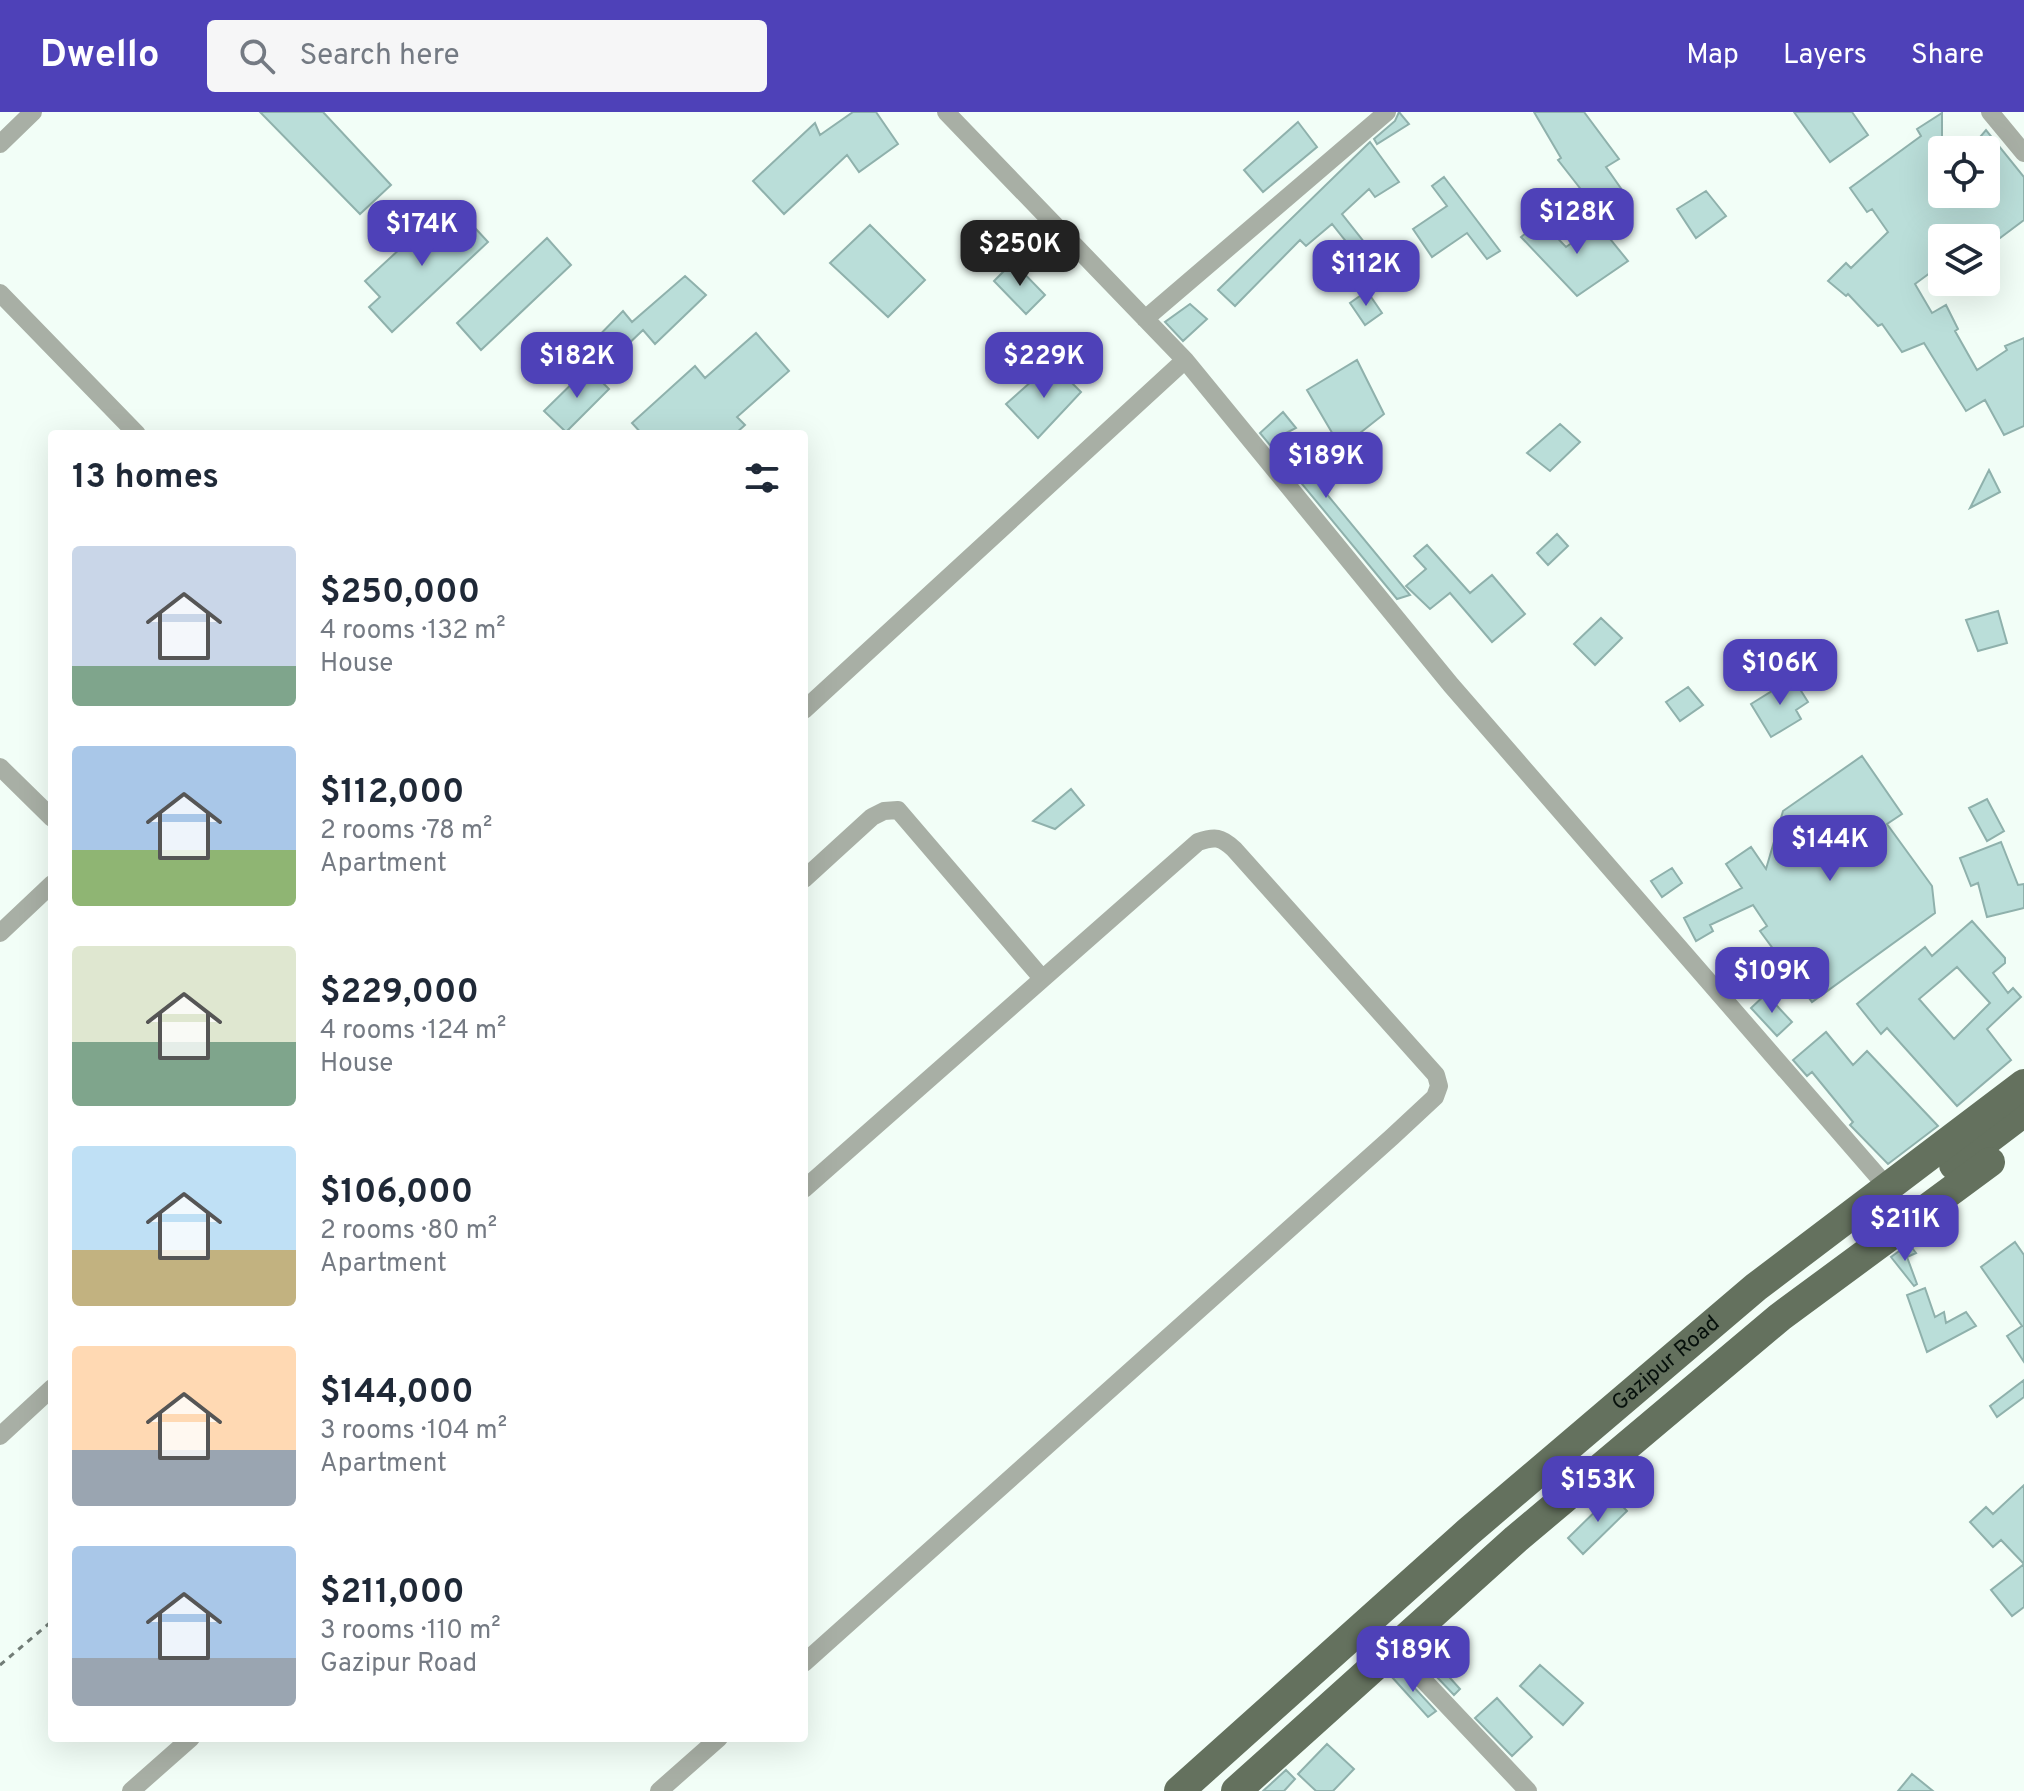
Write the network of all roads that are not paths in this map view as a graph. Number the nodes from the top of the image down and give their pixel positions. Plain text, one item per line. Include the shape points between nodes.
1 (33, 112) edge
2 (946, 112) edge
3 (1387, 112) edge
4 (1990, 112) edge
5 (0, 144) edge
6 (2024, 153) edge
7 (0, 293) edge
8 (1145, 319) junction
9 (1185, 360) junction
10 (133, 430) edge
11 (808, 706) edge
12 (0, 767) edge
13 (48, 814) edge
14 (808, 875) edge
15 (48, 888) edge
16 (0, 933) edge
17 (1041, 977) junction
18 (2024, 1084) edge
19 (2024, 1112) edge
20 (2024, 1137) edge
21 (808, 1185) edge
22 (1888, 1188) junction
23 (48, 1392) edge
24 (0, 1436) edge
25 (1392, 1647) junction
26 (808, 1659) edge
27 (186, 1742) edge
28 (714, 1742) edge
29 (131, 1791) edge
30 (659, 1791) edge
31 (1179, 1791) edge
32 (1208, 1791) edge
33 (1236, 1791) edge
34 (1528, 1791) edge

1 - 5 street
2 - 8 street
3 - 8 street
4 - 6 street
7 - 10 street
8 - 9 street
9 - 11 street
9 - 22 street via 1451,685
12 - 13 street
14 - 17 street via 872,817 898,810
15 - 16 street
17 - 21 street
17 - 26 street via 1198,842 1222,838 1436,1075 1439,1086 1435,1097 1381,1148
18 - 22 main road, Gazipur Road
19 - 32 main road via 1768,1302 1482,1544
20 - 25 main road, Gazipur Road via 1780,1317
22 - 31 main road, Gazipur Road via 1756,1287 1468,1532
23 - 24 street
25 - 33 main road, Gazipur Road
25 - 34 street
27 - 29 street
28 - 30 street

